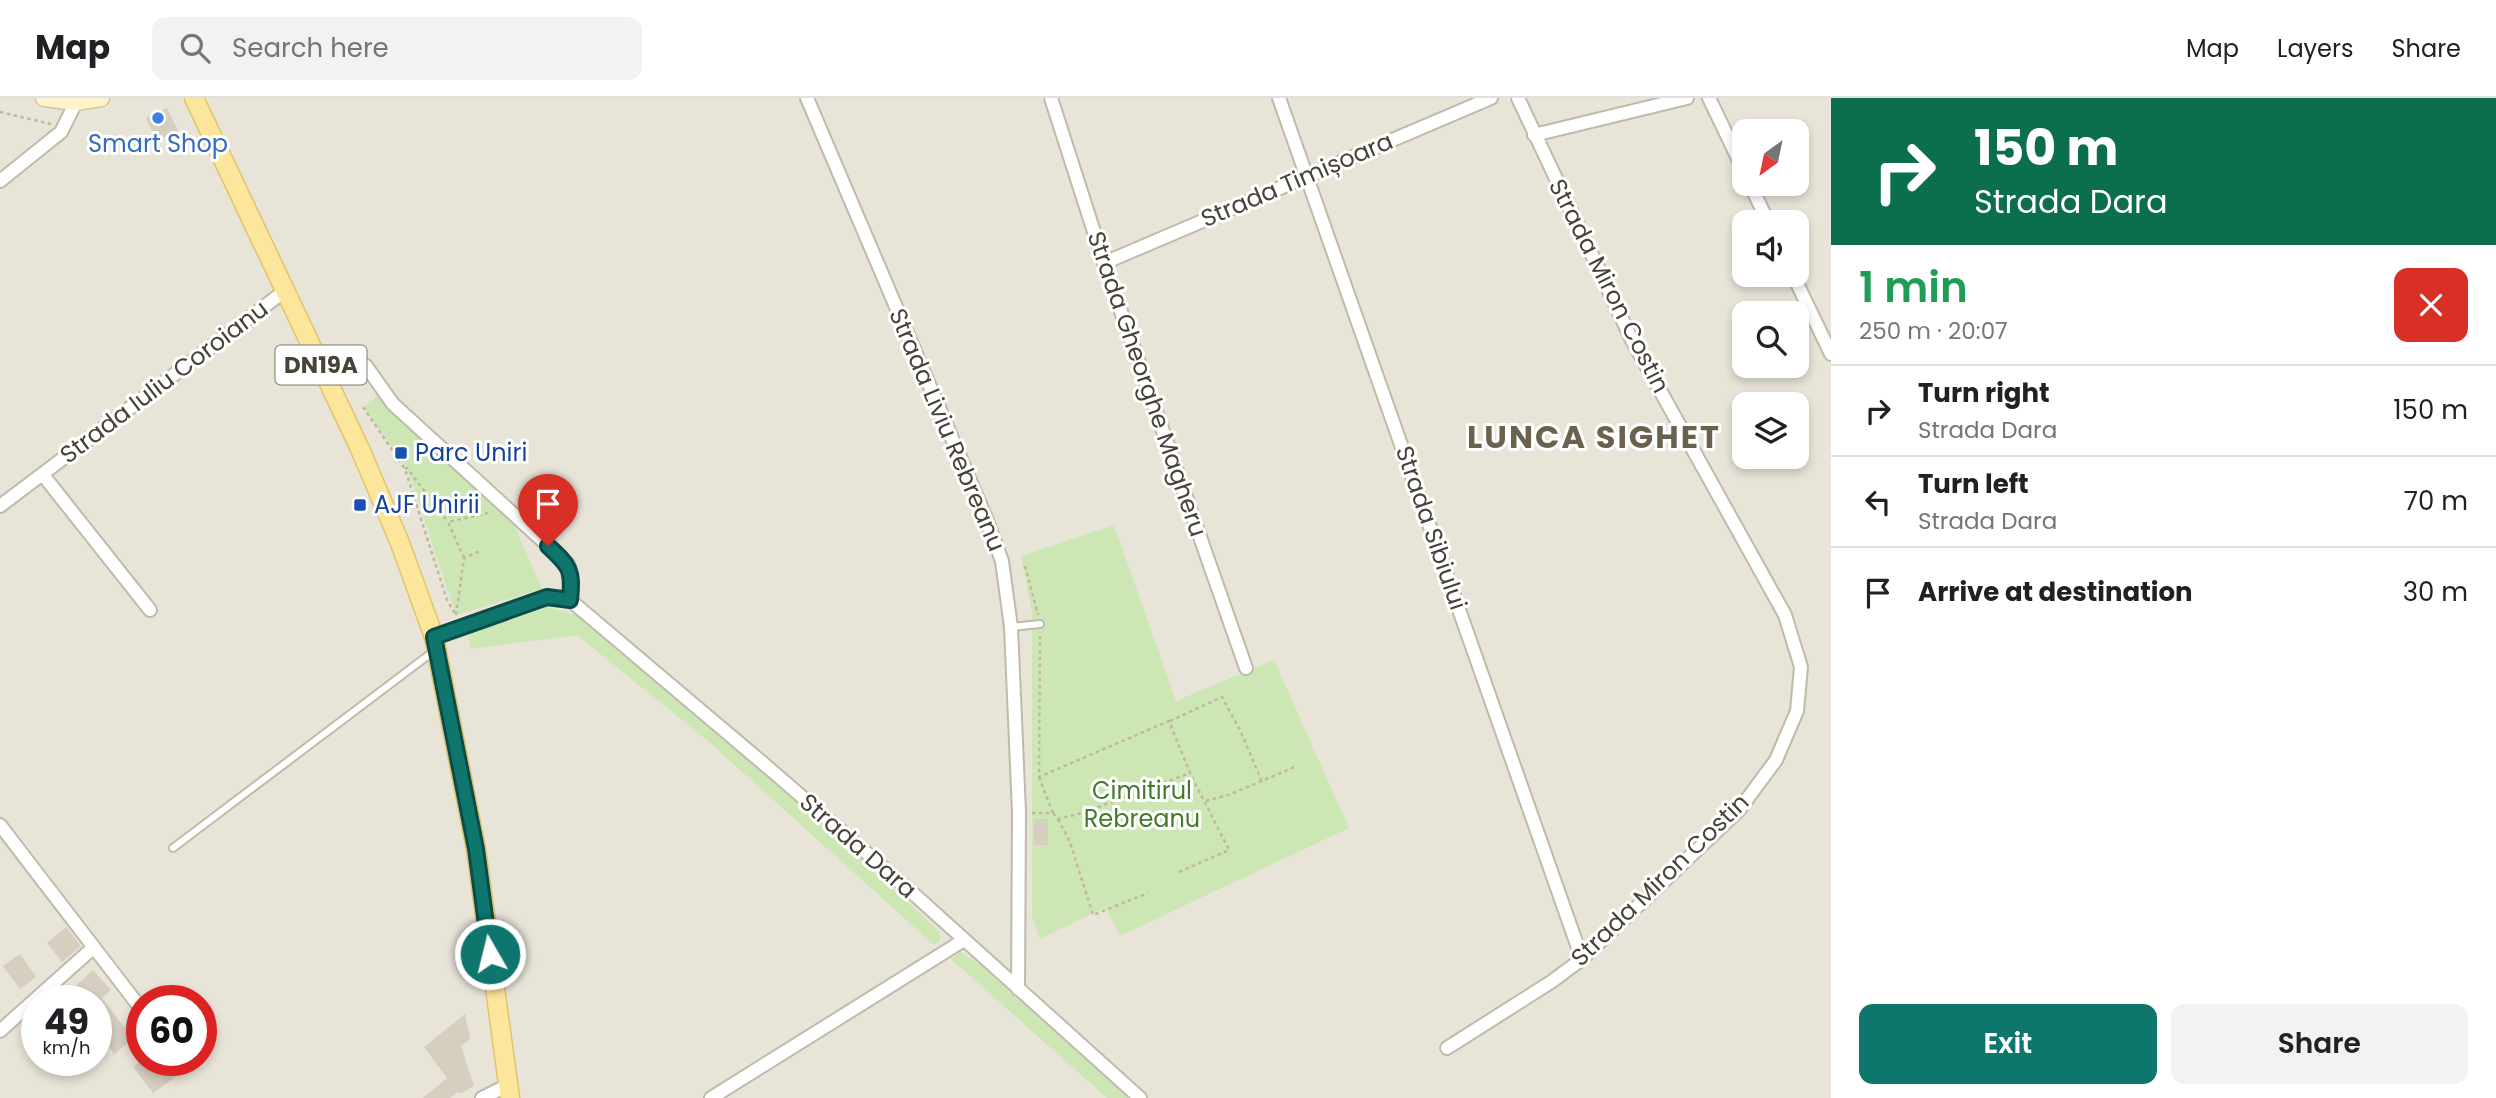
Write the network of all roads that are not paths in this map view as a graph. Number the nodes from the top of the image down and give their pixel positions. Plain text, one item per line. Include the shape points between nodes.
1 (44, 98) edge
2 (101, 98) edge
3 (194, 98) edge
4 (807, 98) edge
5 (1051, 98) edge
6 (1279, 98) edge
7 (1491, 98) edge
8 (1518, 98) edge
9 (1686, 98) edge
10 (1709, 98) edge
11 (76, 102) junction
12 (1534, 135) junction
13 (1732, 146) edge
14 (1308, 175) junction
15 (0, 181) edge
16 (1104, 263) junction
17 (1799, 287) edge
18 (286, 290) junction
19 (1831, 354) edge
20 (366, 366) dead end
21 (43, 475) junction
22 (0, 506) edge
23 (570, 600) junction
24 (150, 610) dead end
25 (1040, 624) road end
26 (1011, 627) junction
27 (435, 644) junction
28 (1245, 668) dead end
29 (0, 825) edge
30 (173, 848) dead end
31 (964, 940) junction
32 (94, 947) junction
33 (1582, 959) junction
34 (126, 989) edge
35 (1018, 989) junction
36 (0, 1031) edge
37 (1447, 1048) dead end
38 (509, 1092) edge
39 (482, 1098) edge
40 (711, 1098) edge
41 (1140, 1098) edge

1 - 11 main road
2 - 11 main road
3 - 18 main road, DN19A
4 - 26 street, Strada Liviu Rebreanu via 986,518 1002,561
5 - 16 street, Strada Gheorghe Magheru
6 - 14 street, Strada Sibiului
7 - 14 street, Strada Timișoara
8 - 12 street, Strada Miron Costin
9 - 12 street
10 - 13 street
11 - 15 street via 61,132
12 - 33 street, Strada Miron Costin via 1632,340 1786,615 1801,667 1797,711 1776,760 1739,810
14 - 16 street, Strada Timișoara
14 - 33 street, Strada Sibiului
16 - 28 street, Strada Gheorghe Magheru
17 - 19 street
18 - 21 street, Strada Iuliu Coroianu
18 - 27 main road, DN19A via 400,543
20 - 23 street via 393,404 568,564
21 - 22 street, Strada Iuliu Coroianu
21 - 24 street, Strada Iuliu Coroianu
23 - 27 street via 547,597
23 - 31 street, Strada Dara
25 - 26 lane
26 - 35 street, Strada Liviu Rebreanu
27 - 30 lane
27 - 38 main road, DN19A via 476,849
29 - 32 street
31 - 35 street, Strada Dara
31 - 40 street
32 - 34 street
32 - 36 street
33 - 37 street, Strada Miron Costin
35 - 41 street, Strada Dara
38 - 39 street

